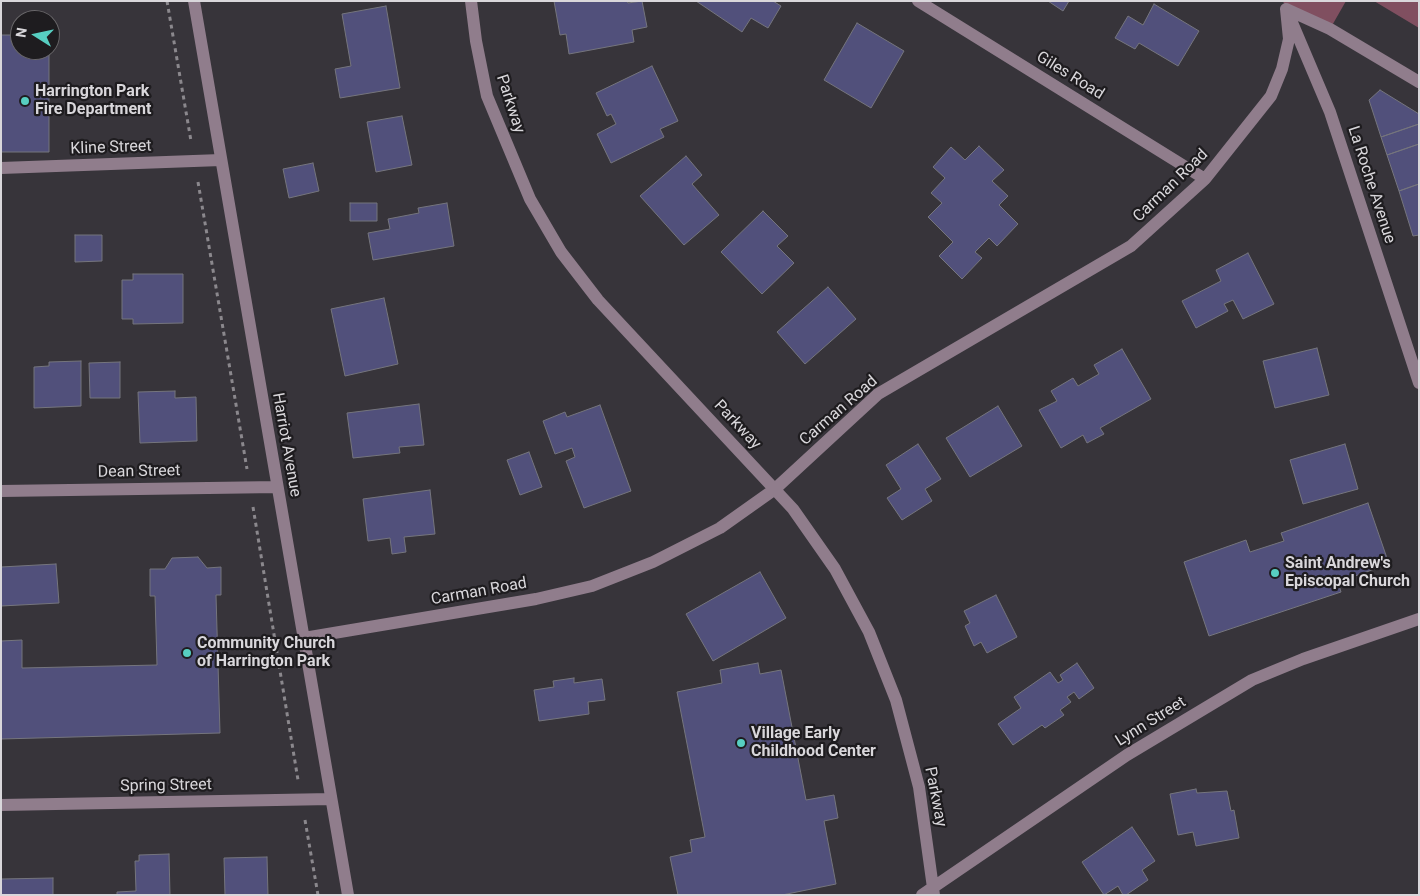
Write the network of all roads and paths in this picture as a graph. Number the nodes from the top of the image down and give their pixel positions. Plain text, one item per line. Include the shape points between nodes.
1 (167, 1) edge
2 (194, 1) edge
3 (471, 1) edge
4 (918, 1) edge
5 (1284, 5) edge
6 (1419, 82) edge
7 (221, 160) junction
8 (194, 161) junction
9 (1, 168) edge
10 (1206, 179) junction
11 (1419, 383) edge
12 (250, 487) junction
13 (276, 487) junction
14 (775, 489) junction
15 (1, 491) edge
16 (1419, 620) edge
17 (304, 638) junction
18 (331, 799) junction
19 (302, 800) junction
20 (1, 804) edge
21 (934, 890) edge
22 (318, 895) edge
23 (348, 895) edge
24 (922, 895) edge

1 - 8 path
2 - 7 street, Harriot Avenue
3 - 14 street, Parkway via 487,96 530,199 561,252 598,300
4 - 10 street, Giles Road
5 - 6 street
5 - 10 street, Carman Road via 1289,39 1271,96
5 - 11 street, La Roche Avenue via 1330,112
7 - 8 street, Kline Street
7 - 13 street, Harriot Avenue
8 - 9 street, Kline Street
8 - 12 path
10 - 14 street, Carman Road via 1132,246 878,394
12 - 13 street, Dean Street
12 - 15 street, Dean Street
12 - 19 path
13 - 17 street, Harriot Avenue
14 - 17 street, Carman Road via 720,528 653,562 592,586 536,599
14 - 21 street, Parkway via 835,569 869,632 896,700 919,787
16 - 21 street, Lynn Street via 1252,680 1127,755
17 - 18 street, Harriot Avenue
18 - 19 street, Spring Street
18 - 23 street, Harriot Avenue
19 - 20 street, Spring Street
19 - 22 path
21 - 24 street, Lynn Street

